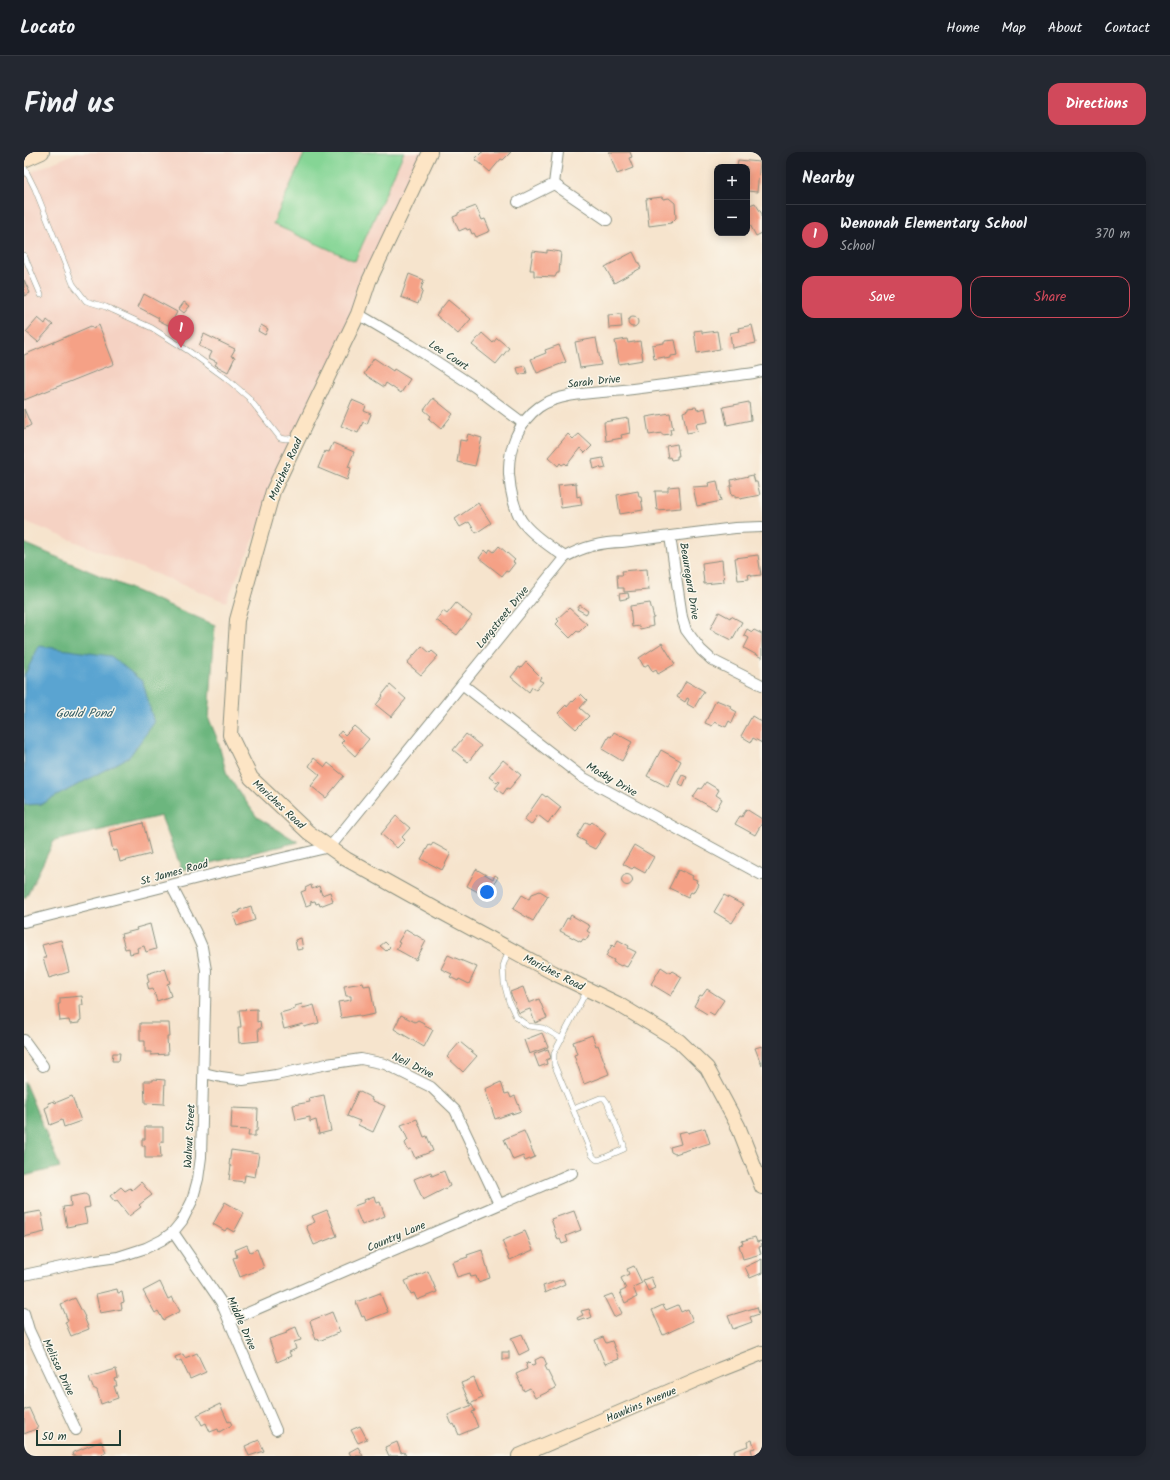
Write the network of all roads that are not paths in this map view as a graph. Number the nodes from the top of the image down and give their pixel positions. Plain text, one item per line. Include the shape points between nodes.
1 (430, 152) edge
2 (558, 152) edge
3 (30, 158) edge
4 (554, 184) junction
5 (518, 202) dead end
6 (608, 220) dead end
7 (24, 255) edge
8 (40, 295) dead end
9 (358, 314) junction
10 (762, 370) edge
11 (523, 423) junction
12 (299, 438) junction
13 (762, 527) edge
14 (670, 536) junction
15 (565, 557) junction
16 (462, 684) junction
17 (762, 685) edge
18 (330, 847) junction
19 (762, 875) edge
20 (171, 885) junction
21 (24, 922) edge
22 (509, 948) junction
23 (587, 989) junction
24 (562, 1039) junction
25 (24, 1040) edge
26 (43, 1066) dead end
27 (204, 1073) junction
28 (573, 1109) junction
29 (572, 1172) dead end
30 (762, 1187) edge
31 (499, 1204) junction
32 (173, 1232) junction
33 (24, 1275) edge
34 (24, 1313) edge
35 (229, 1321) junction
36 (762, 1353) edge
37 (76, 1430) dead end
38 (276, 1430) dead end
39 (519, 1456) edge

1 - 9 street, Moriches Road via 369,281
2 - 4 street
3 - 12 lane via 35,189 73,284 86,301 106,307 152,328 190,352 248,397 280,438
4 - 5 street
4 - 6 street
7 - 8 lane
9 - 11 street, Lee Court via 469,383
9 - 12 street, Moriches Road
10 - 11 street, Sarah Drive via 568,396 540,406
11 - 15 street, Sarah Drive via 511,450 509,465 513,500 524,524 543,542
12 - 18 street, Moriches Road via 273,491 238,620 230,735 251,778 308,832
13 - 14 street, Longstreet Drive
14 - 15 street, Longstreet Drive via 609,542 578,549
14 - 17 street, Beauregard Drive via 680,610 686,630 712,660
15 - 16 street, Longstreet Drive
16 - 18 street, Longstreet Drive
16 - 19 street, Mosby Drive via 582,777
18 - 20 street, St James Road
18 - 22 street, Moriches Road via 346,859
20 - 21 street, St James Road
20 - 27 street, Walnut Street via 202,947 206,970
22 - 23 street, Moriches Road
22 - 24 lane via 503,966 504,983 516,1016 528,1026 543,1028
23 - 24 lane
23 - 30 street, Moriches Road via 618,1004 679,1041 707,1068 738,1126
24 - 28 lane via 554,1053 554,1064
25 - 26 street
27 - 31 street, Neil Drive via 243,1080 361,1059 385,1064 431,1087 455,1110
27 - 32 street, Walnut Street via 198,1180 192,1201
28 - 28 lane via 594,1159 601,1159 624,1148 604,1098
29 - 31 street, Country Lane
31 - 35 street, Country Lane
32 - 33 street, Walnut Street via 146,1248 118,1257
32 - 35 street, Middle Drive via 220,1302
34 - 37 street, Melissa Drive via 29,1330
35 - 38 street, Middle Drive
36 - 39 street, Hawkins Avenue

